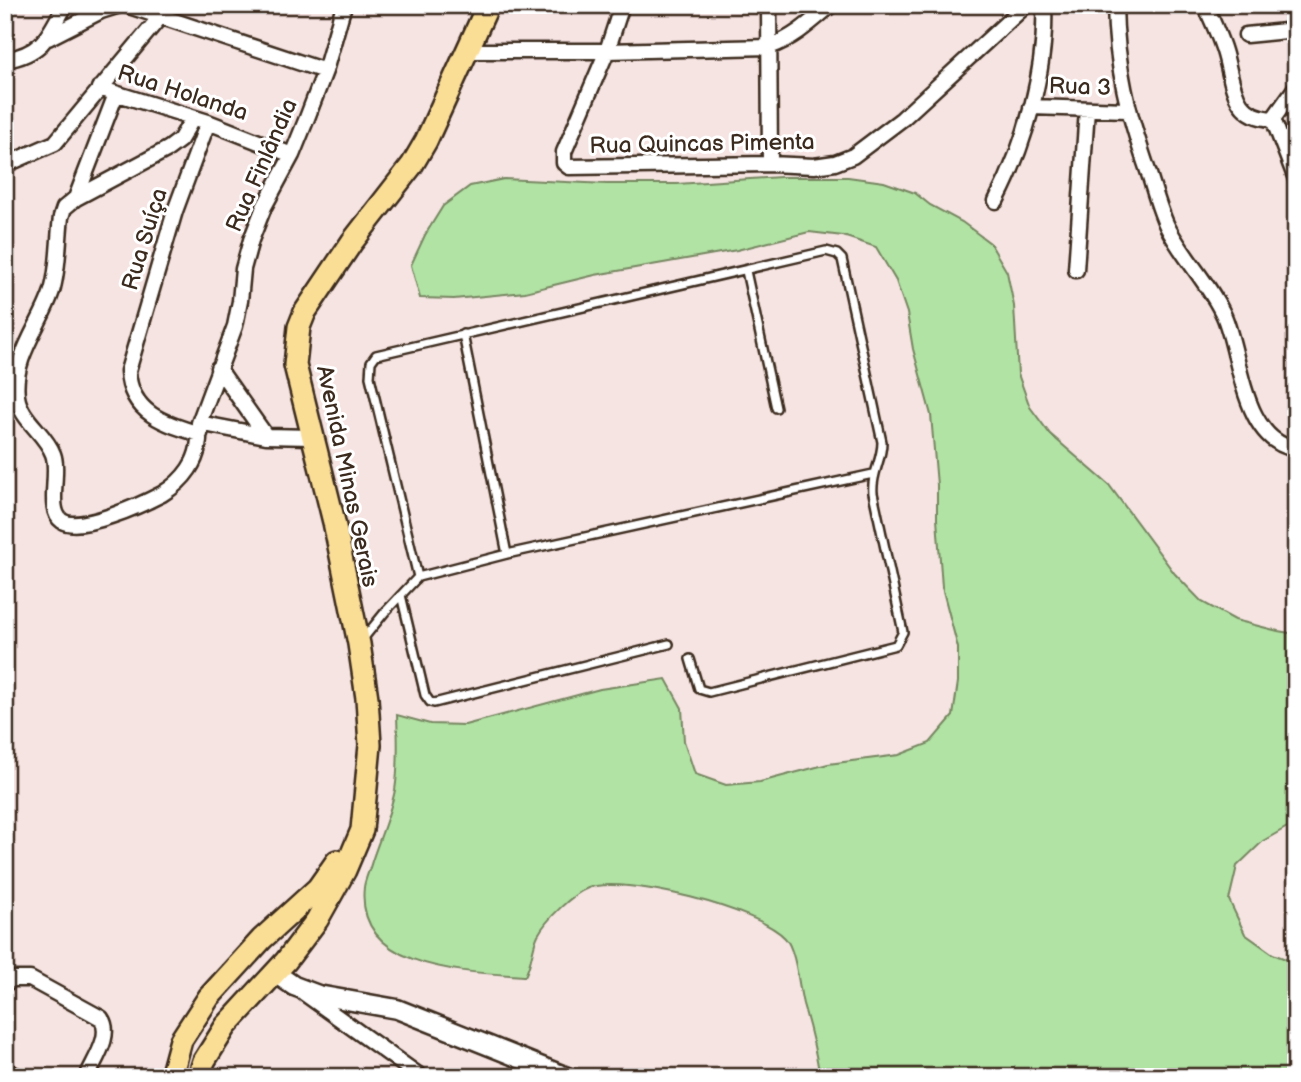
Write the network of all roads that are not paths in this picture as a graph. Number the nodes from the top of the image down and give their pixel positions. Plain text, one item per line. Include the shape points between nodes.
1 (65, 5) edge
2 (120, 5) edge
3 (126, 5) edge
4 (344, 5) edge
5 (488, 5) edge
6 (622, 5) edge
7 (769, 5) edge
8 (831, 5) edge
9 (1026, 5) edge
10 (1044, 5) edge
11 (1115, 5) edge
12 (1205, 5) edge
13 (160, 17) junction
14 (1296, 30) edge
15 (1246, 35) dead end
16 (43, 43) junction
17 (769, 47) junction
18 (468, 51) junction
19 (607, 51) junction
20 (5, 60) edge
21 (326, 71) junction
22 (1296, 87) edge
23 (99, 88) junction
24 (116, 94) junction
25 (1031, 107) junction
26 (1087, 110) junction
27 (1127, 110) junction
28 (193, 117) junction
29 (1273, 119) junction
30 (208, 122) junction
31 (292, 155) junction
32 (770, 164) junction
33 (5, 165) edge
34 (1296, 179) edge
35 (76, 198) junction
36 (996, 201) dead end
37 (746, 271) junction
38 (1076, 271) dead end
39 (463, 334) junction
40 (218, 368) junction
41 (776, 408) dead end
42 (199, 428) junction
43 (266, 436) junction
44 (312, 437) junction
45 (1296, 449) edge
46 (873, 474) junction
47 (507, 554) junction
48 (418, 578) junction
49 (401, 595) junction
50 (359, 644) junction
51 (669, 644) dead end
52 (690, 659) dead end
53 (366, 799) junction
54 (262, 939) junction
55 (281, 967) junction
56 (226, 977) junction
57 (5, 984) edge
58 (294, 986) junction
59 (251, 1000) junction
60 (5, 1070) edge
61 (19, 1077) edge
62 (87, 1077) edge
63 (171, 1077) edge
64 (199, 1077) edge
65 (421, 1077) edge
66 (566, 1077) edge

1 - 16 street
2 - 16 street
3 - 13 street
4 - 21 street, Rua Finlândia
5 - 18 main road, Avenida Minas Gerais
6 - 19 street
7 - 17 street
8 - 17 street via 786,41
9 - 32 street, Rua Quincas Pimenta via 902,119 853,156 814,166
10 - 25 street via 1043,58
11 - 27 street via 1115,37
12 - 29 street via 1242,106 1259,118
13 - 21 street
13 - 23 street
14 - 15 street
16 - 20 street
17 - 19 street
17 - 32 street
18 - 19 street
18 - 44 main road, Avenida Minas Gerais via 412,165 305,312 295,365
19 - 32 street, Rua Quincas Pimenta via 564,152 564,163 573,168
21 - 31 street, Rua Finlândia
22 - 29 street
23 - 24 street, Rua Holanda
23 - 33 street via 55,143
24 - 28 street, Rua Holanda
24 - 35 street
25 - 26 street, Rua 3
25 - 36 street via 1009,177
26 - 27 street, Rua 3
26 - 38 street
27 - 45 street via 1166,225 1223,313 1249,403 1275,442
28 - 30 street, Rua Holanda
28 - 35 street via 180,140 168,149
29 - 34 street
30 - 31 street, Rua Holanda
30 - 42 street, Rua Suíça via 175,211 128,371 134,396 153,417 171,426
31 - 40 street, Rua Finlândia via 251,240 235,326
35 - 42 street, Rua Finlândia via 61,217 52,290 27,342 16,383 25,416 53,454 58,518 76,525 91,523 163,493 197,457
37 - 39 lane
37 - 41 lane
37 - 46 lane via 826,251 842,259 882,442 882,455
39 - 47 lane
39 - 48 lane via 381,352 370,368
40 - 42 street, Rua Finlândia
40 - 43 street
42 - 43 street
43 - 44 street
44 - 50 main road, Avenida Minas Gerais
46 - 47 lane
46 - 52 lane via 873,493 903,625 897,645 709,692 699,689
47 - 48 lane
48 - 49 lane
49 - 50 lane
49 - 51 lane via 425,695 434,703
50 - 53 main road, Avenida Minas Gerais via 370,745
53 - 54 main road via 337,861 318,888
53 - 55 main road, Avenida Minas Gerais via 362,830 350,861 317,920
54 - 55 main road via 277,947
54 - 56 main road
55 - 58 street
55 - 59 main road, Avenida Minas Gerais
56 - 59 main road
56 - 63 main road via 181,1040
57 - 62 street via 12,979 30,979 101,1018 105,1038
58 - 65 street
58 - 66 street via 318,995 397,1009
59 - 64 main road, Avenida Minas Gerais via 226,1026
60 - 61 street

